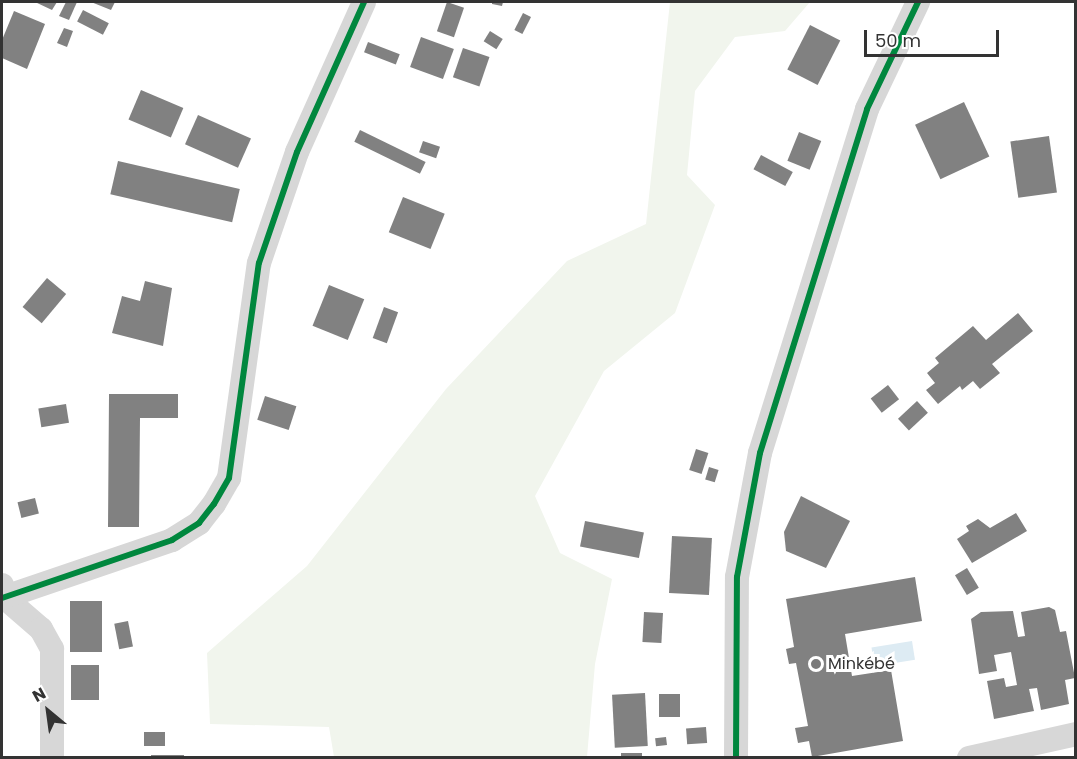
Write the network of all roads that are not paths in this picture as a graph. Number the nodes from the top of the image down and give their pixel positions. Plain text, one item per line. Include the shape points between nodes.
1 (364, 2) edge
2 (918, 2) edge
3 (2, 592) edge
4 (1076, 734) edge
5 (52, 758) edge
6 (736, 758) edge
7 (969, 758) edge

1 - 3 street via 297,153 259,263 229,478 214,504 199,523 172,540
2 - 6 street via 867,109 760,453 737,577
3 - 5 street via 41,629 52,650
4 - 7 street

